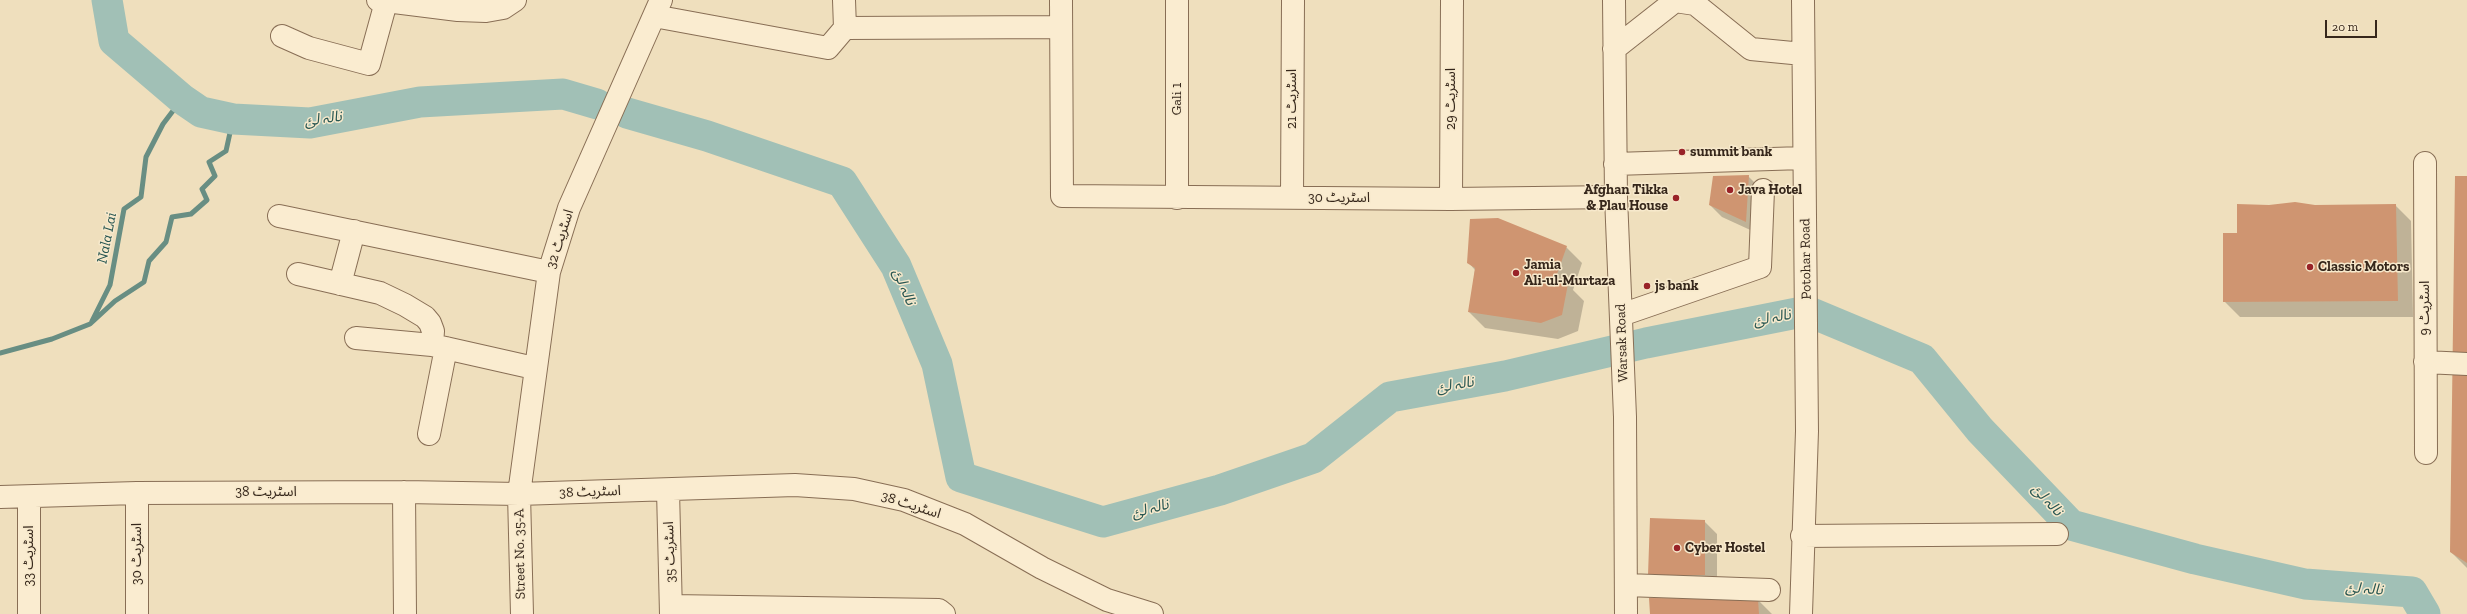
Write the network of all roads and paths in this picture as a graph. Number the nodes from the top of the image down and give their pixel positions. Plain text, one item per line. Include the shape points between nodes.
1 (515, 0) edge
2 (844, 0) edge
3 (1061, 0) edge
4 (1176, 0) edge
5 (1292, 0) edge
6 (1452, 0) edge
7 (1614, 0) edge
8 (1803, 0) edge
9 (382, 1) edge
10 (657, 8) edge
11 (1061, 27) junction
12 (845, 28) junction
13 (282, 36) dead end
14 (1614, 49) junction
15 (1803, 54) junction
16 (1803, 158) junction
17 (2425, 163) dead end
18 (1615, 164) junction
19 (1763, 190) dead end
20 (1616, 197) junction
21 (1177, 198) junction
22 (1292, 198) junction
23 (1451, 199) junction
24 (279, 216) dead end
25 (354, 231) junction
26 (549, 272) junction
27 (298, 274) dead end
28 (340, 284) junction
29 (1621, 322) junction
30 (356, 338) dead end
31 (439, 346) junction
32 (2425, 362) junction
33 (2467, 364) edge
34 (534, 368) junction
35 (429, 434) dead end
36 (2426, 453) dead end
37 (668, 490) junction
38 (404, 492) junction
39 (137, 493) junction
40 (519, 494) junction
41 (0, 497) edge
42 (29, 498) junction
43 (2058, 534) dead end
44 (1802, 536) junction
45 (1626, 585) junction
46 (1769, 590) dead end
47 (671, 610) edge
48 (791, 611) edge
49 (874, 611) edge
50 (29, 614) edge
51 (137, 614) edge
52 (405, 614) edge
53 (522, 614) edge
54 (944, 614) edge
55 (1152, 614) edge
56 (1626, 614) edge
57 (1802, 614) edge

1 - 9 street via 502,8 486,11
2 - 12 street
3 - 11 street
4 - 21 street, Gali 1
5 - 22 street, اسٹریٹ 21
6 - 23 street, اسٹریٹ 29
7 - 14 street, Warsak Road
8 - 15 street, Potohar Road
9 - 13 street via 369,64 309,48
10 - 12 street via 828,48
10 - 26 street, اسٹریٹ 32 via 569,208
11 - 12 street
11 - 21 street, اسٹریٹ 30 via 1062,196
14 - 15 street via 1675,2 1695,4 1751,49
14 - 18 street, Warsak Road
15 - 16 street, Potohar Road
16 - 18 street
16 - 44 street, Potohar Road via 1807,431
17 - 32 street, اسٹریٹ 9
18 - 20 street, Warsak Road
19 - 29 street via 1760,267
20 - 23 street, اسٹریٹ 30
20 - 29 street, Warsak Road
21 - 22 street, اسٹریٹ 30
22 - 23 street, اسٹریٹ 30
24 - 25 street
25 - 26 street
25 - 28 street
26 - 34 street, اسٹریٹ 32
27 - 28 street
28 - 31 street via 380,293 425,318
29 - 45 street, Warsak Road via 1625,417
30 - 31 street
31 - 34 street
31 - 35 street
32 - 33 street
32 - 36 street, اسٹریٹ 9
34 - 40 street, اسٹریٹ 32
37 - 40 street, اسٹریٹ 38
37 - 47 street, اسٹریٹ 35
37 - 55 street, اسٹریٹ 38 via 795,485 854,489 904,500 965,524 1042,568 1107,600
38 - 39 street, اسٹریٹ 38
38 - 40 street, اسٹریٹ 38
38 - 52 street
39 - 42 street, اسٹریٹ 38
39 - 51 street, اسٹریٹ 30
40 - 53 street, Street No. 35-A
41 - 42 street, اسٹریٹ 38
42 - 50 street, اسٹریٹ 33
43 - 44 street
44 - 57 street, Potohar Road
45 - 46 street
45 - 56 street, Warsak Road
47 - 48 street
48 - 49 street
49 - 54 street via 939,610

